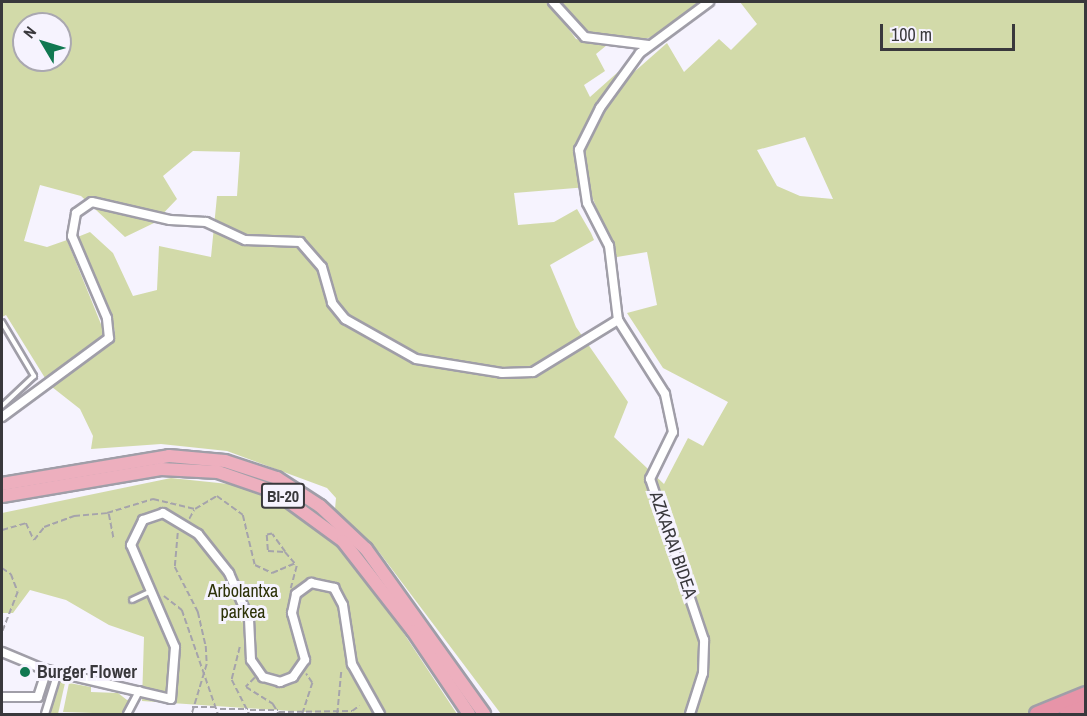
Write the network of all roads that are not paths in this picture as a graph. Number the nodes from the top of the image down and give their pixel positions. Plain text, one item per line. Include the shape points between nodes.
1 (553, 2) edge
2 (709, 2) edge
3 (648, 45) junction
4 (618, 320) junction
5 (2, 322) edge
6 (2, 406) edge
7 (2, 417) edge
8 (72, 469) junction
9 (2, 478) edge
10 (68, 483) junction
11 (2, 484) edge
12 (2, 496) edge
13 (2, 502) edge
14 (152, 590) junction
15 (132, 600) dead end
16 (2, 652) edge
17 (47, 670) junction
18 (58, 672) junction
19 (140, 690) junction
20 (1086, 694) edge
21 (2, 698) edge
22 (1086, 707) edge
23 (45, 714) edge
24 (127, 714) edge
25 (380, 714) edge
26 (468, 714) edge
27 (484, 714) edge
28 (690, 714) edge
29 (1037, 714) edge
30 (1067, 714) edge

1 - 3 street via 585,38
2 - 3 street
3 - 4 street via 600,108 579,150 587,202 609,246
4 - 7 street via 533,372 502,373 416,359 345,319 332,303 322,267 300,242 245,240 206,222 170,220 92,202 76,213 72,236 107,318 109,338
4 - 28 street, AZKARAI BIDEA via 664,394 673,432 650,479 704,640 703,673
5 - 6 lane via 34,376
8 - 9 main road
8 - 11 main road, BI-20
8 - 27 main road, BI-20 via 140,458 209,458 254,469 293,487 332,515 371,555
10 - 12 main road, BI-20
10 - 13 main road
10 - 26 main road, BI-20 via 124,472 197,470 237,476 276,492 343,541 406,621
14 - 15 lane
14 - 19 street via 174,647 175,683 171,699
14 - 25 street via 131,545 143,520 163,513 198,534 229,573 249,619 250,648 260,674 280,682 300,670 306,651 292,604 307,585 326,585 339,594 348,651
16 - 17 street
17 - 18 street
17 - 21 street via 38,698
18 - 19 street
18 - 23 street
19 - 24 street
20 - 29 highway
22 - 30 highway

